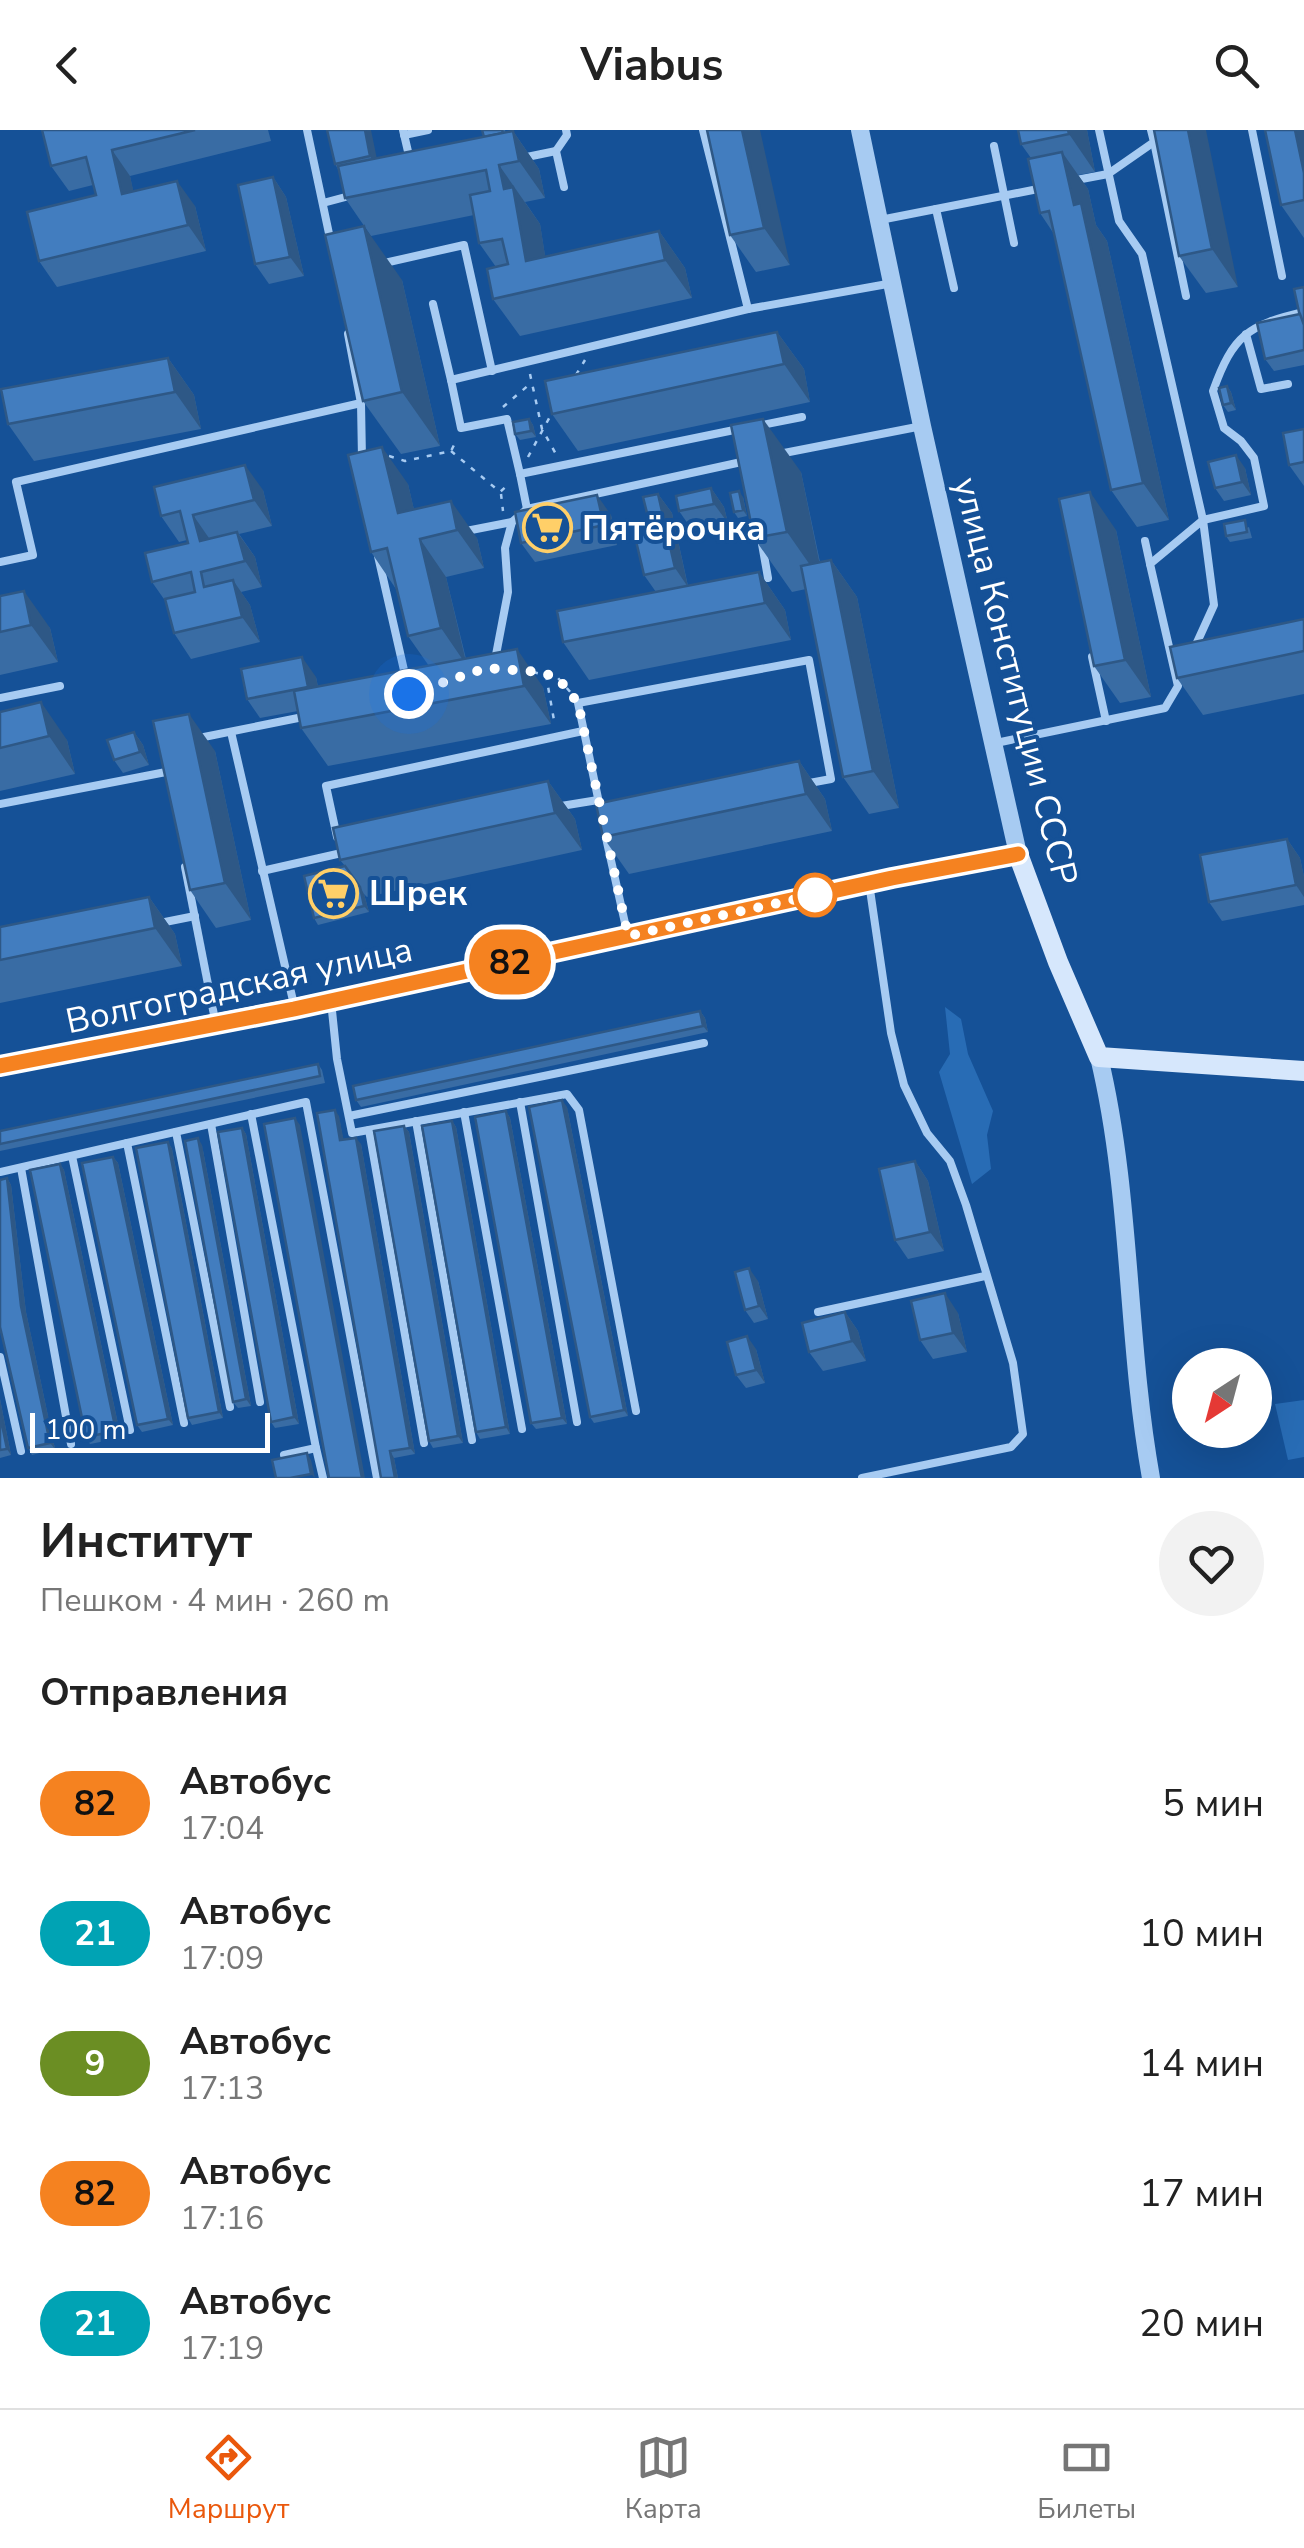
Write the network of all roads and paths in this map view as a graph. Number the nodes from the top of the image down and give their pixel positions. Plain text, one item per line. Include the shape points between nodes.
1 (307, 130) edge
2 (428, 130) edge
3 (566, 130) edge
4 (703, 130) edge
5 (860, 130) edge
6 (1099, 130) edge
7 (1152, 130) edge
8 (1252, 130) edge
9 (403, 132) edge
10 (1154, 142) junction
11 (994, 146) dead end
12 (556, 151) junction
13 (503, 162) edge
14 (410, 164) edge
15 (1108, 174) junction
16 (564, 188) dead end
17 (359, 193) edge
18 (1004, 196) junction
19 (323, 202) junction
20 (936, 209) junction
21 (880, 220) junction
22 (1014, 243) dead end
23 (334, 256) edge
24 (374, 265) edge
25 (1282, 276) dead end
26 (892, 283) junction
27 (954, 288) dead end
28 (1186, 296) dead end
29 (434, 304) dead end
30 (748, 309) junction
31 (1304, 312) edge
32 (348, 329) edge
33 (1246, 334) junction
34 (594, 346) junction
35 (527, 362) junction
36 (492, 371) junction
37 (452, 380) junction
38 (573, 380) edge
39 (532, 383) junction
40 (1288, 384) dead end
41 (361, 403) junction
42 (552, 413) edge
43 (802, 416) dead end
44 (483, 424) junction
45 (922, 426) junction
46 (461, 428) junction
47 (542, 429) junction
48 (362, 448) junction
49 (450, 451) junction
50 (746, 461) junction
51 (362, 462) edge
52 (563, 465) junction
53 (520, 474) junction
54 (750, 480) edge
55 (500, 492) junction
56 (526, 509) junction
57 (1203, 520) junction
58 (508, 522) junction
59 (458, 532) edge
60 (761, 539) edge
61 (1144, 541) dead end
62 (376, 547) edge
63 (0, 562) edge
64 (1150, 564) junction
65 (768, 578) dead end
66 (1090, 647) edge
67 (1193, 652) edge
68 (486, 668) edge
69 (1186, 668) edge
70 (522, 671) edge
71 (546, 674) junction
72 (60, 686) dead end
73 (1178, 686) junction
74 (409, 694) edge
75 (0, 698) edge
76 (578, 703) junction
77 (320, 713) edge
78 (1106, 721) junction
79 (583, 731) junction
80 (231, 732) junction
81 (557, 736) junction
82 (196, 738) edge
83 (993, 743) junction
84 (163, 758) edge
85 (166, 772) junction
86 (793, 786) edge
87 (169, 790) edge
88 (598, 798) junction
89 (0, 804) edge
90 (542, 810) edge
91 (600, 810) edge
92 (603, 822) edge
93 (359, 850) edge
94 (341, 854) junction
95 (1018, 854) junction
96 (184, 862) edge
97 (262, 871) junction
98 (868, 883) junction
99 (195, 916) junction
100 (156, 924) edge
101 (628, 936) junction
102 (331, 1001) junction
103 (294, 1009) junction
104 (216, 1024) junction
105 (704, 1043) dead end
106 (1099, 1058) junction
107 (0, 1066) edge
108 (1304, 1071) edge
109 (520, 1102) junction
110 (464, 1112) junction
111 (251, 1114) junction
112 (348, 1116) junction
113 (416, 1122) junction
114 (211, 1124) junction
115 (370, 1130) junction
116 (176, 1132) junction
117 (127, 1143) junction
118 (72, 1156) junction
119 (21, 1168) junction
120 (0, 1172) edge
121 (985, 1276) junction
122 (818, 1312) dead end
123 (0, 1357) edge
124 (260, 1402) dead end
125 (230, 1406) edge
126 (636, 1411) dead end
127 (578, 1422) dead end
128 (184, 1424) edge
129 (522, 1429) dead end
130 (130, 1430) dead end
131 (472, 1440) dead end
132 (424, 1443) edge
133 (71, 1444) dead end
134 (316, 1448) junction
135 (21, 1451) dead end
136 (284, 1455) edge
137 (322, 1478) edge
138 (376, 1478) edge
139 (862, 1478) edge
140 (1151, 1478) edge

1 - 19 lane
2 - 9 lane
3 - 12 lane
4 - 30 lane
5 - 21 street, улица Конституции СССР
6 - 15 lane
7 - 10 lane
8 - 25 lane
9 - 14 lane
10 - 15 lane
10 - 28 lane
11 - 18 lane
12 - 13 lane
12 - 16 lane
15 - 18 lane
15 - 57 lane via 1119,221 1142,254
17 - 19 lane
18 - 20 lane
18 - 22 lane
19 - 23 lane
20 - 21 lane
20 - 27 lane
21 - 26 street, улица Конституции СССР
24 - 36 lane via 464,245
26 - 30 lane
26 - 45 street, улица Конституции СССР
29 - 37 lane
30 - 34 lane
31 - 33 lane via 1260,322
32 - 41 lane
33 - 40 lane via 1261,389
33 - 57 lane via 1213,391 1224,428 1254,458 1264,506
34 - 35 lane
34 - 38 path
35 - 36 lane
35 - 39 path
36 - 37 lane
37 - 46 lane
39 - 44 path
39 - 47 path
41 - 48 lane
41 - 63 lane via 16,482 33,555
42 - 47 path
43 - 52 lane
44 - 46 lane
44 - 53 lane via 507,419
45 - 50 lane
45 - 83 street, улица Конституции СССР
46 - 49 path
47 - 52 path
47 - 53 path
48 - 49 path via 405,461
48 - 51 lane
49 - 55 path
50 - 54 lane
50 - 56 lane
52 - 53 lane
53 - 55 path
53 - 56 lane
55 - 58 path
56 - 58 lane
57 - 64 lane
57 - 67 lane via 1214,605
58 - 59 lane
58 - 68 lane via 508,592 495,660
60 - 65 lane
61 - 64 lane
62 - 74 lane
64 - 73 lane
66 - 78 lane
69 - 73 lane
70 - 71 path
71 - 76 path via 558,678
71 - 81 path
72 - 75 lane
73 - 78 lane via 1165,708
76 - 79 lane
76 - 86 lane via 809,660 832,779
77 - 80 lane
78 - 83 lane
79 - 81 lane
79 - 88 lane
80 - 82 lane
80 - 97 lane
81 - 94 lane via 326,786
83 - 95 street, улица Конституции СССР
84 - 85 lane
85 - 87 lane
85 - 89 lane
88 - 90 lane
88 - 91 lane
92 - 101 lane
93 - 94 lane
94 - 97 lane
95 - 98 main road, Волгоградская улица
95 - 106 main road, улица Конституции СССР
96 - 99 lane
97 - 103 lane
98 - 101 main road, Волгоградская улица
98 - 121 lane via 904,1085 927,1133 950,1161
99 - 100 lane
99 - 104 lane
101 - 102 main road, Волгоградская улица
102 - 103 main road, Волгоградская улица
102 - 112 lane
103 - 104 main road, Волгоградская улица
104 - 107 main road, Волгоградская улица
105 - 112 lane
106 - 108 main road
106 - 140 street, улица Конституции СССР via 1121,1180 1130,1323
109 - 110 lane
109 - 126 lane via 567,1094 579,1110
109 - 127 lane
110 - 113 lane
110 - 129 lane
111 - 114 lane
111 - 134 lane
111 - 138 lane via 306,1102
112 - 115 lane via 352,1133
113 - 115 lane
113 - 131 lane
114 - 116 lane
114 - 124 lane
115 - 132 lane
116 - 117 lane
116 - 125 lane
117 - 118 lane
117 - 128 lane
118 - 119 lane
118 - 130 lane
119 - 120 lane
119 - 133 lane
121 - 122 lane
121 - 139 lane via 1013,1362 1023,1434 1012,1448
123 - 135 lane
134 - 136 lane
134 - 137 lane

